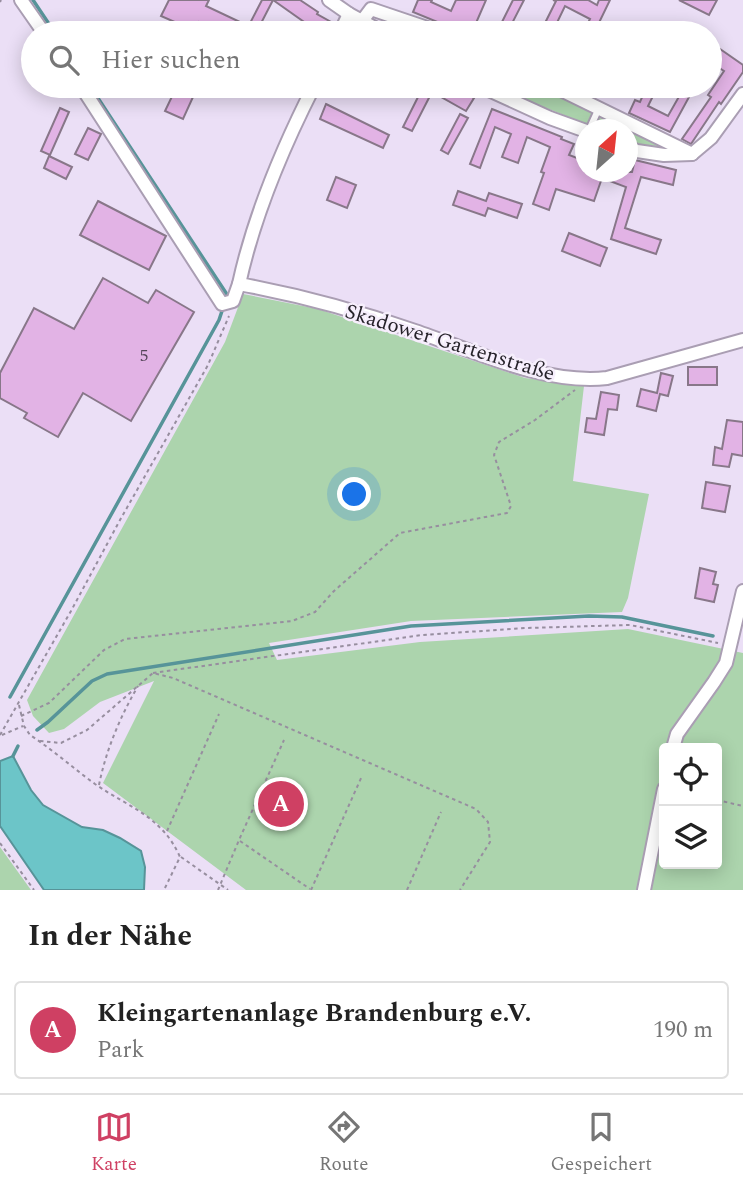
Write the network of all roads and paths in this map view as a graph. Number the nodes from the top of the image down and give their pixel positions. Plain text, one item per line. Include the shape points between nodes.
1 (21, 0) edge
2 (328, 0) edge
3 (349, 14) junction
4 (36, 21) edge
5 (346, 21) edge
6 (362, 21) joint
7 (406, 21) edge
8 (743, 94) edge
9 (89, 98) edge
10 (308, 98) edge
11 (506, 98) edge
12 (578, 98) edge
13 (599, 108) junction
14 (593, 119) edge
15 (575, 126) edge
16 (638, 151) edge
17 (692, 154) junction
18 (239, 284) junction
19 (233, 301) junction
20 (743, 340) edge
21 (589, 380) junction
22 (743, 591) edge
23 (730, 646) junction
24 (153, 673) junction
25 (138, 685) junction
26 (19, 704) junction
27 (219, 714) dead end
28 (21, 716) junction
29 (0, 726) edge
30 (24, 726) junction
31 (5, 727) junction
32 (0, 735) edge
33 (284, 740) dead end
34 (40, 741) junction
35 (674, 743) edge
36 (362, 776) dead end
37 (98, 786) junction
38 (722, 801) edge
39 (661, 806) edge
40 (743, 806) edge
41 (441, 812) dead end
42 (166, 833) junction
43 (239, 840) junction
44 (0, 842) edge
45 (180, 857) junction
46 (221, 885) junction
47 (34, 890) edge
48 (164, 890) edge
49 (218, 890) edge
50 (228, 890) edge
51 (311, 890) edge
52 (407, 890) edge
53 (460, 890) edge
54 (644, 890) edge

1 - 4 street
2 - 3 street
3 - 5 street
3 - 6 street
6 - 7 street via 371,9
8 - 17 street via 711,138
9 - 19 street via 222,304
10 - 18 street via 271,178
11 - 15 street
12 - 13 street
13 - 14 lane
13 - 17 street
16 - 17 street
18 - 19 street
18 - 21 street, Skadower Gartenstraße via 323,302 527,369
19 - 26 path via 208,365
20 - 21 street, Skadower Gartenstraße
21 - 28 path via 499,442 494,455 511,506 507,513 400,533 315,612 292,621 125,639 104,650 49,703
22 - 23 street
23 - 24 path via 630,625 526,628 422,635
23 - 35 street via 726,663
24 - 25 path
24 - 53 path via 476,809 488,822 490,842
25 - 34 path via 87,730 61,743
25 - 37 path via 105,756
26 - 28 path
26 - 31 path
27 - 42 path
28 - 30 path
29 - 31 path
30 - 32 path
30 - 34 path
31 - 32 path
33 - 43 path
34 - 37 path
36 - 51 path
37 - 42 path
38 - 40 path
39 - 54 street
41 - 52 path
42 - 45 path
43 - 46 path
43 - 51 path
44 - 47 path
45 - 46 path
45 - 48 path
46 - 49 path
46 - 50 path

